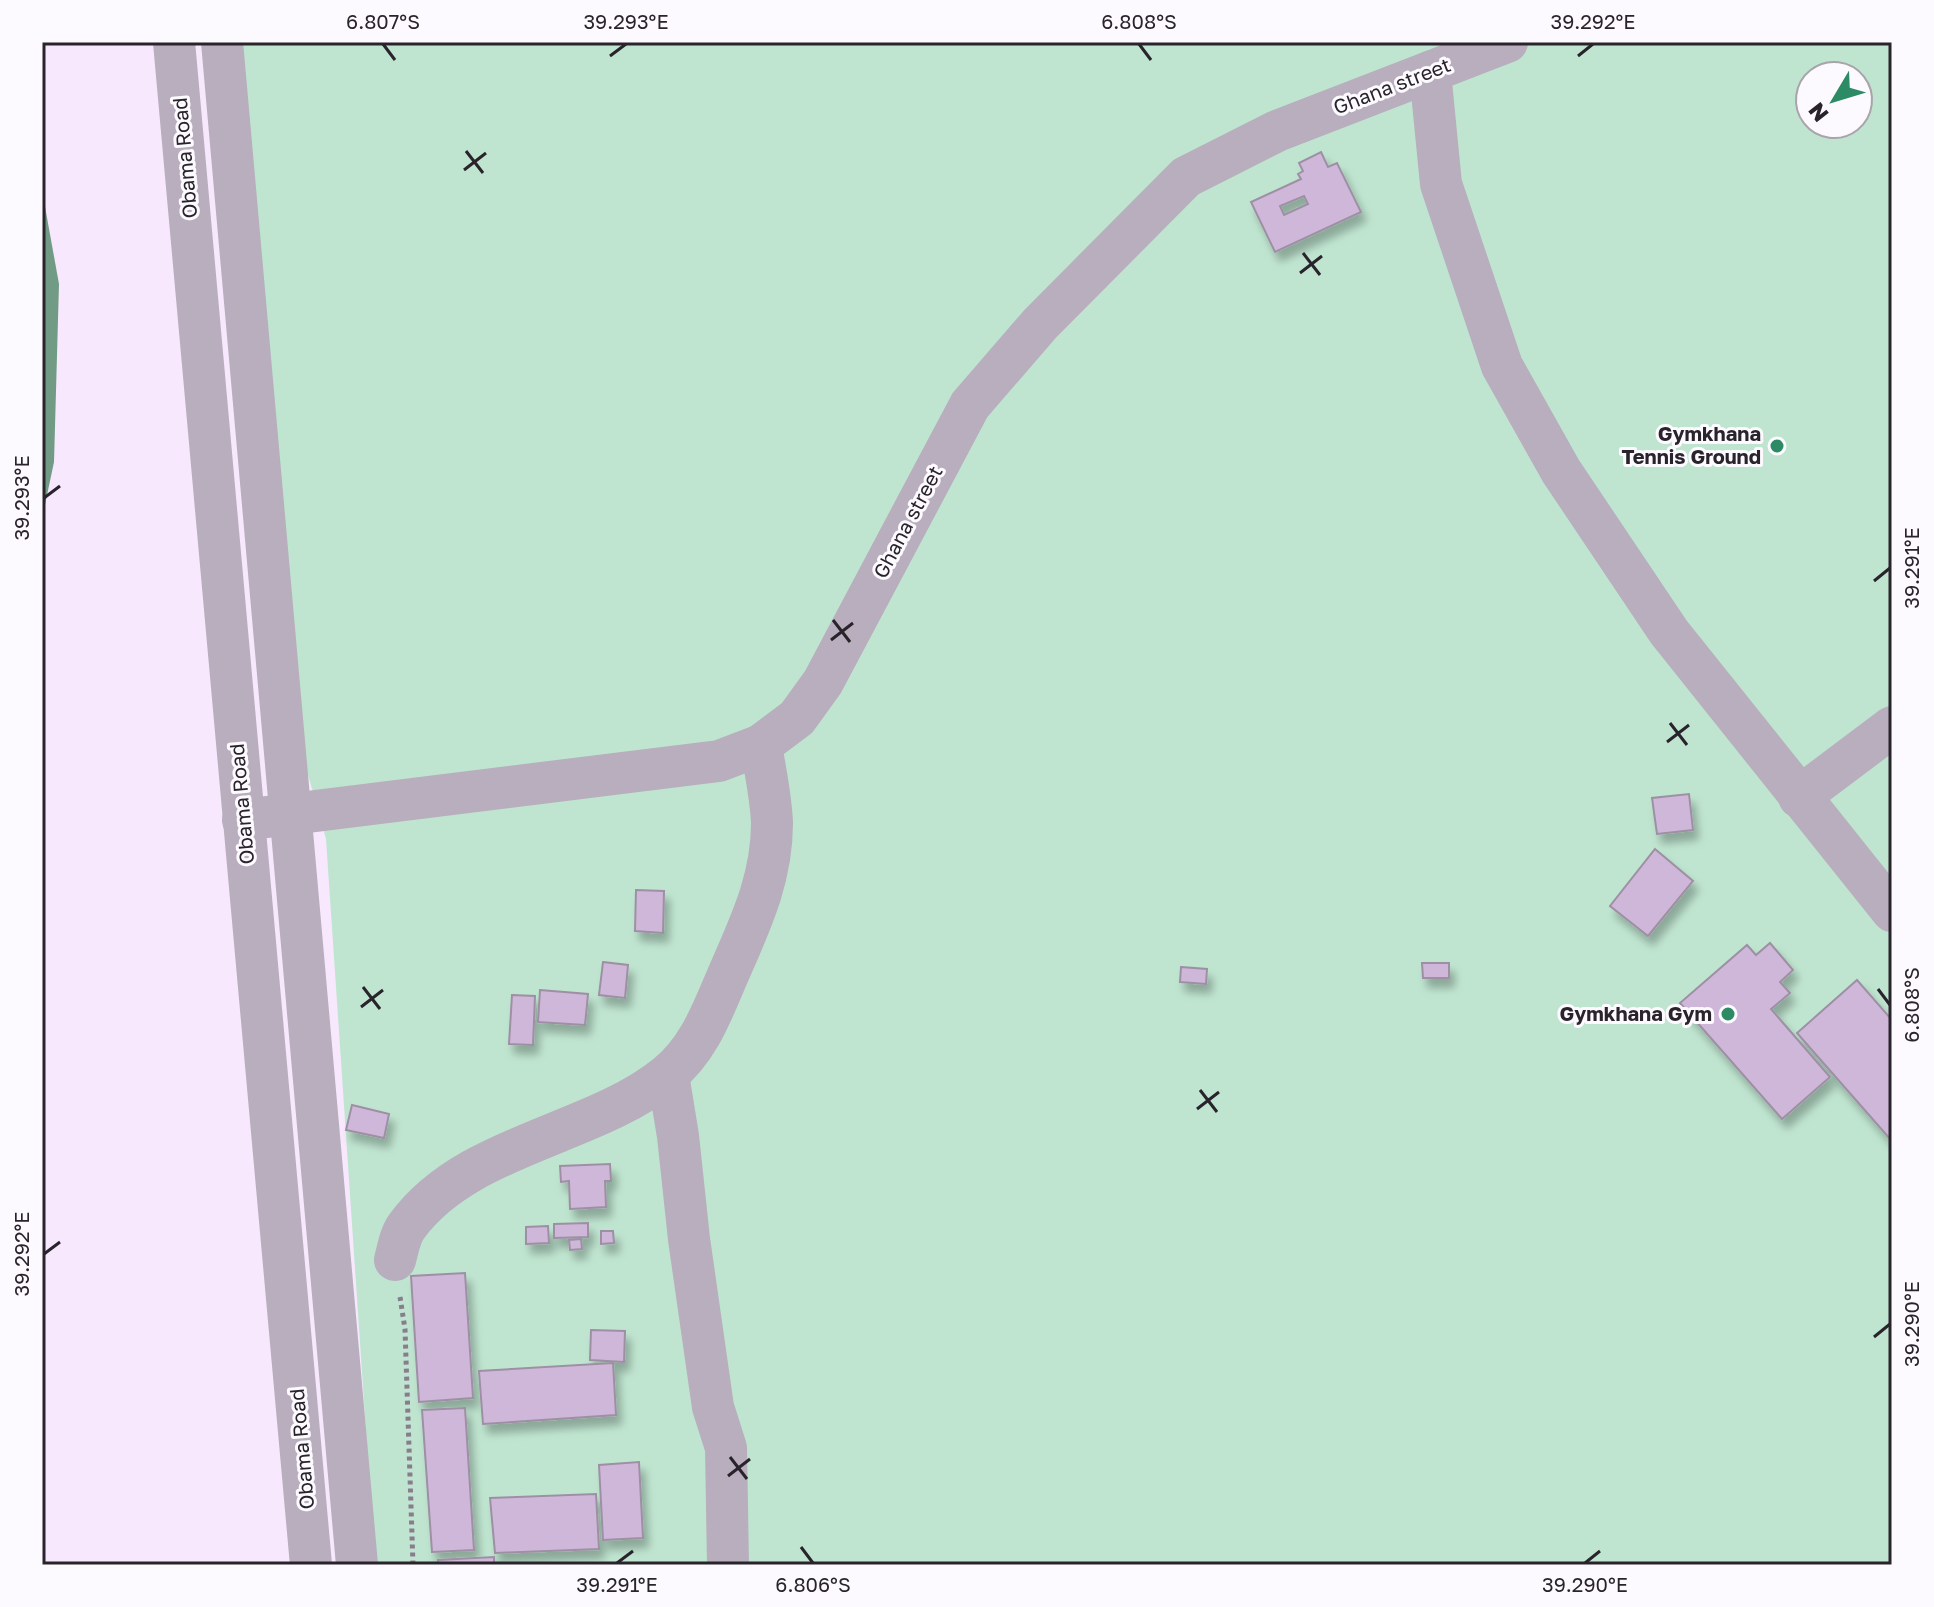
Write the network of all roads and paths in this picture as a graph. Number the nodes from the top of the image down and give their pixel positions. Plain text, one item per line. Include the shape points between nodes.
1 (174, 42) edge
2 (222, 42) edge
3 (1507, 42) edge
4 (1430, 72) junction
5 (1892, 727) edge
6 (761, 745) junction
7 (1799, 797) junction
8 (289, 814) junction
9 (243, 820) junction
10 (1892, 911) edge
11 (668, 1075) junction
12 (395, 1260) joint
13 (311, 1565) edge
14 (357, 1565) edge
15 (413, 1565) edge
16 (728, 1565) edge

1 - 9 street, Obama Road
2 - 8 street
3 - 4 street, Ghana street
4 - 6 street, Ghana street via 1277,131 1186,177 1163,200 1040,324 970,405 823,682 797,718
4 - 7 street via 1441,184 1502,366 1561,471 1669,632
5 - 7 street
6 - 8 street, Ghana street via 719,761
6 - 11 street via 772,822 760,901 699,1041
7 - 10 street
8 - 9 street, Ghana street
8 - 14 street
9 - 13 street, Obama Road
11 - 12 street via 622,1104 530,1142 453,1184 405,1228
11 - 16 street via 713,1407 726,1448
12 - 15 path via 405,1329

